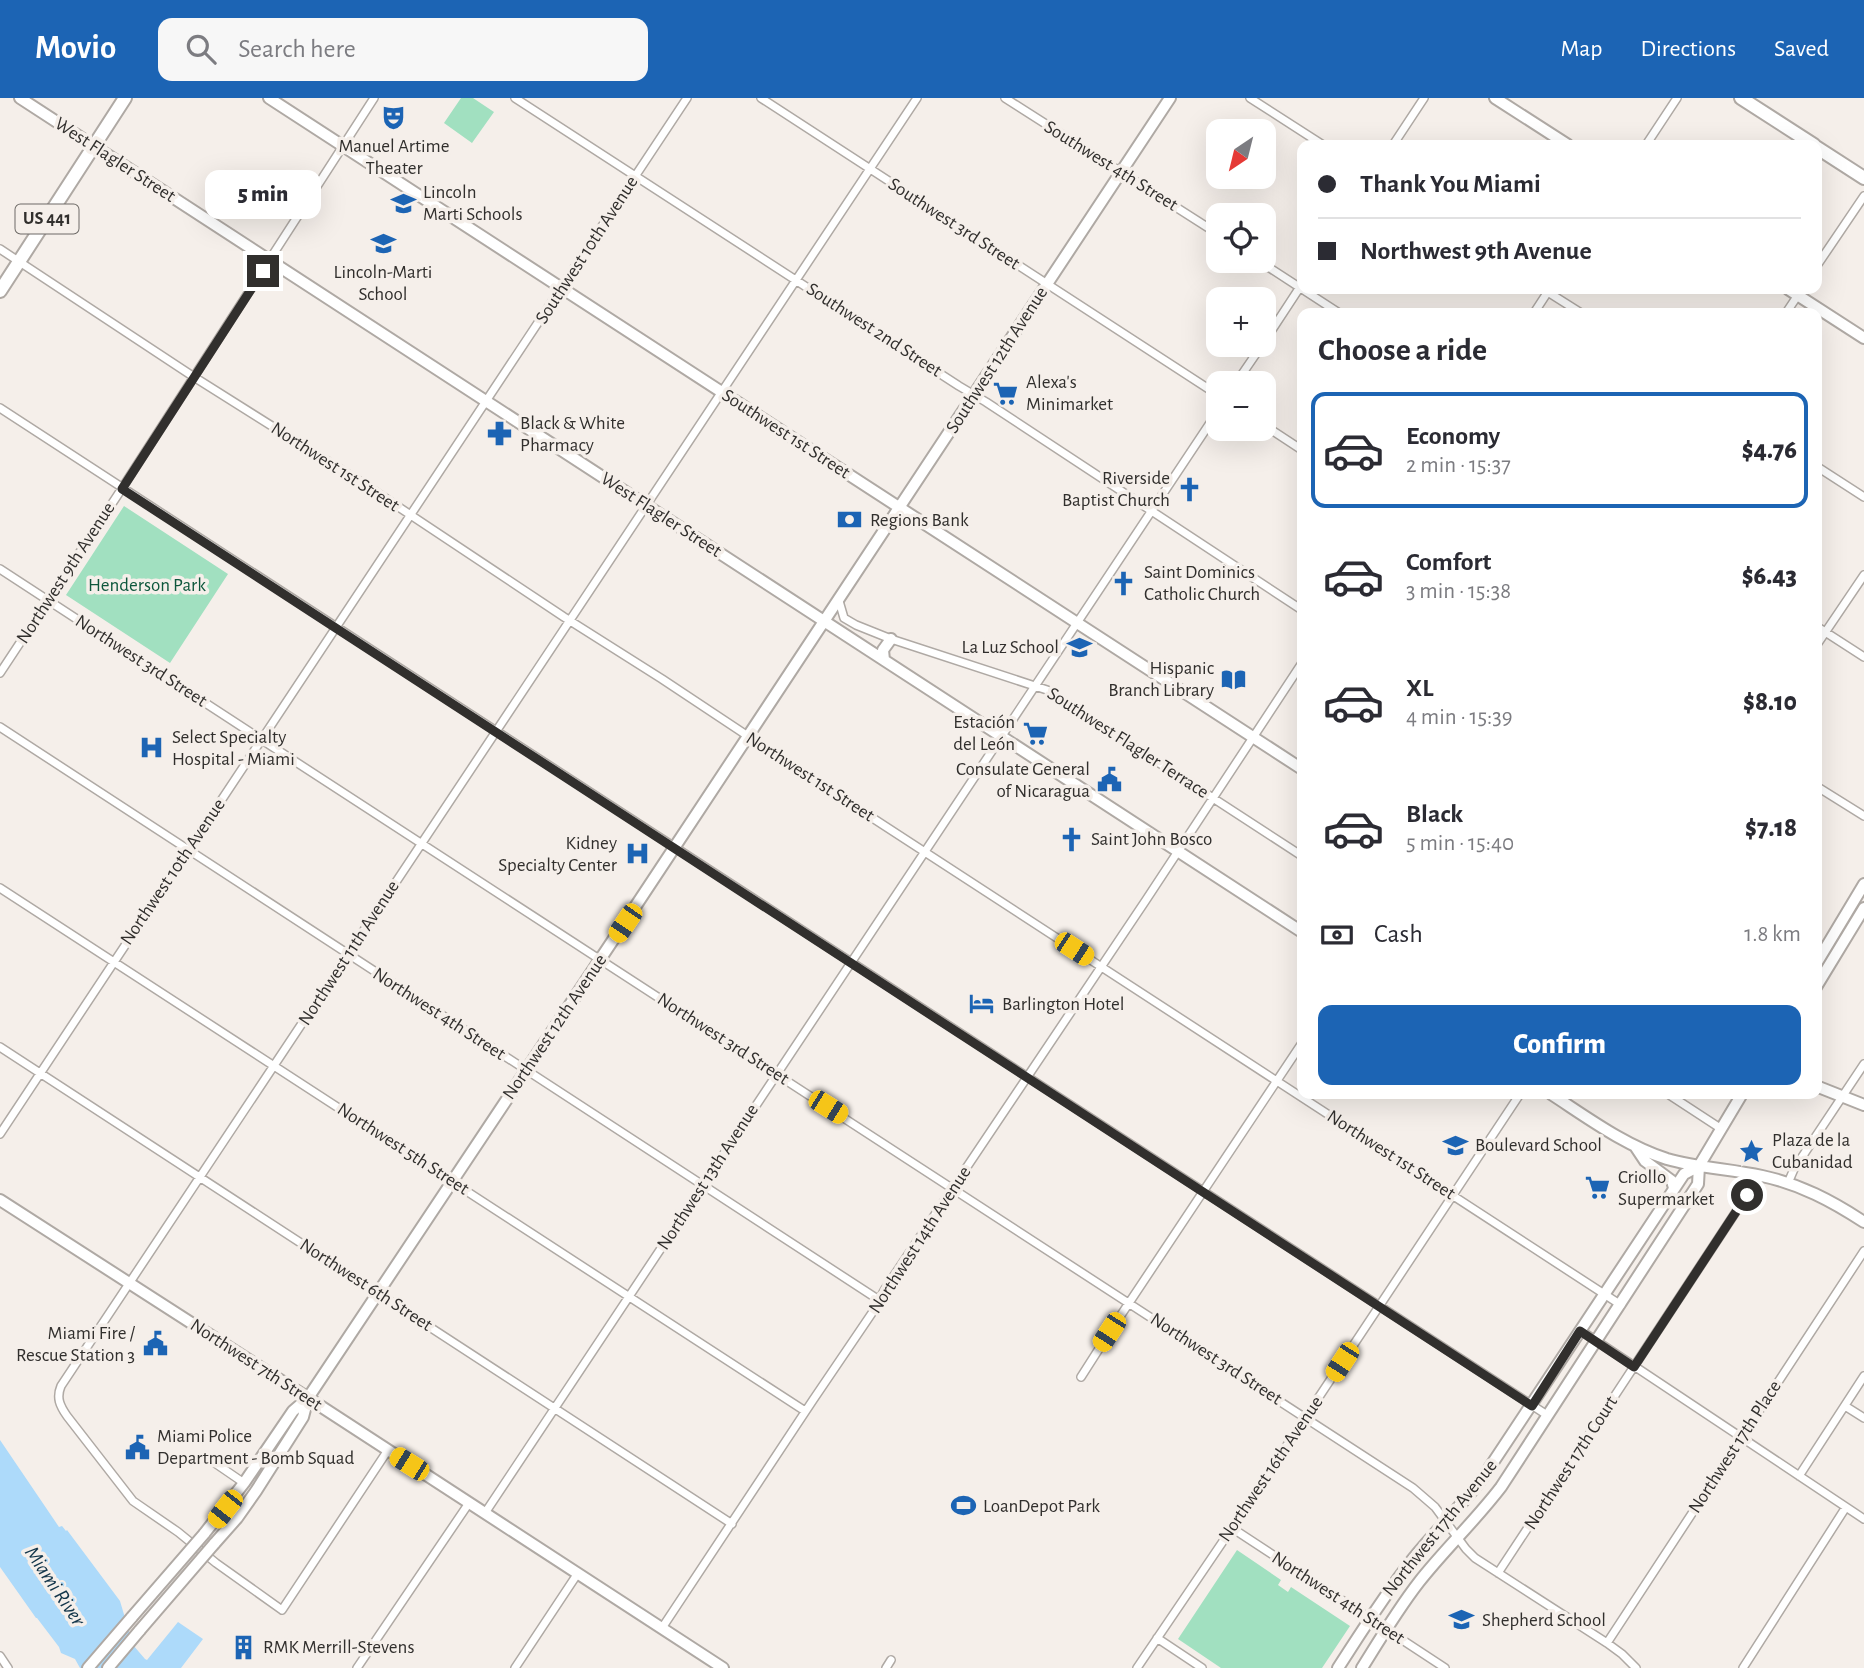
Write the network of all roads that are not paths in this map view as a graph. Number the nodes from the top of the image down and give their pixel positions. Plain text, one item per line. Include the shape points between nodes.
1 (20, 98) edge
2 (125, 98) edge
3 (269, 98) edge
4 (374, 98) edge
5 (515, 98) edge
6 (687, 98) edge
7 (761, 98) edge
8 (916, 98) edge
9 (1005, 98) edge
10 (1170, 98) edge
11 (1250, 98) edge
12 (1424, 98) edge
13 (1495, 98) edge
14 (1677, 98) edge
15 (1741, 98) edge
16 (1315, 140) edge
17 (1396, 140) edge
18 (1560, 140) edge
19 (1649, 140) edge
20 (1806, 140) edge
21 (93, 146) junction
22 (343, 146) junction
23 (1822, 151) edge
24 (870, 169) junction
25 (1121, 172) junction
26 (636, 176) junction
27 (1864, 178) edge
28 (1864, 196) edge
29 (1206, 226) edge
30 (0, 249) edge
31 (1822, 258) edge
32 (19, 261) junction
33 (270, 261) junction
34 (1276, 271) edge
35 (796, 280) junction
36 (1047, 284) junction
37 (1297, 284) edge
38 (562, 288) junction
39 (0, 291) edge
40 (1297, 292) edge
41 (1312, 294) edge
42 (1553, 294) edge
43 (1800, 294) edge
44 (1332, 308) edge
45 (1574, 308) edge
46 (1821, 308) edge
47 (1822, 309) edge
48 (1276, 324) edge
49 (1864, 338) edge
50 (194, 377) junction
51 (1206, 387) edge
52 (722, 392) junction
53 (974, 395) junction
54 (486, 401) junction
55 (0, 408) edge
56 (1206, 429) edge
57 (1276, 433) edge
58 (1297, 447) edge
59 (1822, 470) edge
60 (122, 489) junction
61 (1864, 497) edge
62 (646, 505) junction
63 (899, 508) junction
64 (1151, 511) junction
65 (410, 516) junction
66 (0, 569) edge
67 (1864, 575) edge
68 (838, 598) junction
69 (48, 601) junction
70 (1297, 607) edge
71 (569, 621) junction
72 (823, 621) junction
73 (1077, 622) junction
74 (335, 628) junction
75 (1822, 630) edge
76 (1826, 632) junction
77 (1822, 638) edge
78 (891, 639) junction
79 (1864, 657) edge
80 (884, 660) junction
81 (1297, 670) edge
82 (0, 673) edge
83 (1035, 685) junction
84 (0, 727) edge
85 (496, 732) junction
86 (748, 736) junction
87 (1002, 737) junction
88 (1252, 737) junction
89 (261, 739) junction
90 (1297, 766) edge
91 (1822, 790) edge
92 (1213, 798) junction
93 (1864, 816) edge
94 (421, 844) junction
95 (674, 848) junction
96 (188, 851) junction
97 (1177, 851) junction
98 (926, 852) junction
99 (1297, 853) edge
100 (1864, 884) edge
101 (0, 888) edge
102 (1864, 908) edge
103 (1297, 929) edge
104 (1822, 946) edge
105 (1822, 947) edge
106 (1839, 949) junction
107 (348, 954) junction
108 (600, 959) junction
109 (114, 961) junction
110 (851, 962) junction
111 (1101, 967) junction
112 (1822, 977) edge
113 (0, 1047) edge
114 (1297, 1050) edge
115 (1864, 1065) edge
116 (274, 1066) junction
117 (526, 1069) junction
118 (40, 1073) junction
119 (776, 1074) junction
120 (1027, 1077) junction
121 (1277, 1080) junction
122 (1822, 1089) edge
123 (1297, 1093) edge
124 (1843, 1096) junction
125 (1306, 1099) edge
126 (1517, 1099) edge
127 (1559, 1099) edge
128 (1676, 1099) edge
129 (1739, 1099) edge
130 (1864, 1105) edge
131 (1720, 1128) junction
132 (0, 1134) edge
133 (1635, 1146) junction
134 (1699, 1166) junction
135 (1753, 1174) junction
136 (201, 1178) junction
137 (452, 1181) junction
138 (1788, 1183) junction
139 (704, 1186) junction
140 (954, 1187) junction
141 (1674, 1188) junction
142 (1203, 1191) junction
143 (1453, 1195) junction
144 (0, 1200) edge
145 (1864, 1222) edge
146 (1864, 1251) edge
147 (130, 1283) junction
148 (378, 1292) junction
149 (1604, 1294) junction
150 (629, 1298) junction
151 (879, 1300) junction
152 (1129, 1303) junction
153 (1620, 1305) junction
154 (1379, 1306) junction
155 (1580, 1331) junction
156 (1597, 1341) junction
157 (1634, 1367) junction
158 (1864, 1376) edge
159 (1081, 1377) dead end
160 (308, 1398) junction
161 (1532, 1406) junction
162 (1845, 1406) junction
163 (555, 1408) junction
164 (805, 1411) junction
165 (1547, 1415) junction
166 (1305, 1418) junction
167 (1864, 1418) edge
168 (1742, 1437) junction
169 (388, 1450) junction
170 (209, 1459) dead end
171 (1799, 1476) junction
172 (244, 1483) junction
173 (469, 1503) junction
174 (1846, 1507) junction
175 (485, 1513) junction
176 (1864, 1519) edge
177 (1447, 1521) junction
178 (732, 1524) junction
179 (1232, 1528) junction
180 (1457, 1538) junction
181 (578, 1573) junction
182 (1498, 1573) junction
183 (1370, 1619) junction
184 (662, 1628) junction
185 (1387, 1630) junction
186 (1157, 1638) junction
187 (1607, 1643) junction
188 (0, 1657) edge
189 (891, 1660) dead end
190 (1634, 1667) edge
191 (8, 1668) edge
192 (88, 1668) edge
193 (108, 1668) edge
194 (357, 1668) edge
195 (515, 1668) edge
196 (723, 1668) edge
197 (886, 1668) edge
198 (1137, 1668) edge
199 (1202, 1668) edge
200 (1338, 1668) edge
201 (1362, 1668) edge
202 (1445, 1668) edge
203 (1743, 1668) edge

1 - 21 main road, West Flagler Street
2 - 21 main road, US 441
3 - 22 main road, Southwest 1st Street
4 - 22 street, Northwest 9th Avenue
5 - 26 street, Southwest 2nd Street
6 - 26 street, Southwest 10th Avenue
7 - 24 street, Southwest 3rd Street
8 - 24 street, Northwest 11th Avenue
9 - 25 street, Southwest 4th Street
10 - 25 main road, Southwest 12th Avenue
11 - 16 street
12 - 17 street
13 - 18 main road
14 - 19 street
15 - 20 main road
21 - 32 main road, US 441
21 - 33 main road, West Flagler Street
22 - 33 street, Northwest 9th Avenue
22 - 38 main road, Southwest 1st Street
23 - 27 main road
24 - 35 street, Northwest 11th Avenue
24 - 36 street, Southwest 3rd Street
25 - 29 street, Southwest 4th Street
25 - 36 main road, Southwest 12th Avenue
26 - 35 street, Southwest 2nd Street
26 - 38 street, Southwest 10th Avenue
28 - 31 street
30 - 32 street, Northwest 1st Street
32 - 39 main road, US 441
32 - 50 street, Northwest 1st Street
33 - 50 street, Northwest 9th Avenue
33 - 54 main road, West Flagler Street
34 - 37 street
35 - 52 street, Northwest 11th Avenue
35 - 53 street, Southwest 2nd Street
36 - 51 street, Southwest 3rd Street
36 - 53 main road, Southwest 12th Avenue
38 - 52 main road, Southwest 1st Street
38 - 54 street, Southwest 10th Avenue
40 - 48 street
41 - 44 street
42 - 45 street
43 - 46 main road
47 - 49 main road
50 - 60 street, Northwest 9th Avenue
50 - 65 street, Northwest 1st Street
52 - 62 street, Northwest 11th Avenue
52 - 63 main road, Southwest 1st Street
53 - 63 main road, Southwest 12th Avenue
53 - 64 street, Southwest 2nd Street
54 - 62 main road, West Flagler Street
54 - 65 street, Northwest 10th Avenue
55 - 60 street
56 - 64 street, Northwest 13th Avenue
57 - 58 street
59 - 61 street
60 - 69 street, Northwest 9th Avenue
60 - 74 street
62 - 71 street, Northwest 11th Avenue
62 - 72 main road, West Flagler Street
63 - 68 main road, Southwest 12th Avenue
63 - 73 main road, Southwest 1st Street
64 - 70 street, Southwest 2nd Street
64 - 73 street, Northwest 13th Avenue
65 - 71 street, Northwest 1st Street
65 - 74 street, Northwest 10th Avenue
66 - 69 street, Northwest 3rd Street
67 - 76 street
68 - 72 main road, Southwest 12th Avenue
68 - 78 street, Southwest Flagler Terrace via 847,620
69 - 82 street, Northwest 9th Avenue
69 - 89 street, Northwest 3rd Street
71 - 85 street, Northwest 11th Avenue
71 - 86 street, Northwest 1st Street
72 - 80 main road, West Flagler Street
72 - 86 main road, Northwest 12th Avenue
73 - 83 street, Northwest 13th Avenue
73 - 88 main road, Southwest 1st Street
74 - 85 street
74 - 89 street, Northwest 10th Avenue
75 - 76 street
76 - 77 street
76 - 79 street
78 - 80 main road via 883,650
78 - 83 street, Southwest Flagler Terrace
80 - 87 main road, West Flagler Street
81 - 88 street, Northwest 14th Avenue
83 - 87 street, Northwest 13th Avenue
83 - 92 street, Southwest Flagler Terrace
84 - 96 street, Northwest 4th Street
85 - 94 street, Northwest 11th Avenue
85 - 95 street
86 - 95 main road, Northwest 12th Avenue
86 - 98 street, Northwest 1st Street
87 - 97 main road, West Flagler Street
87 - 98 street, Northwest 13th Avenue
88 - 90 main road, Southwest 1st Street
88 - 92 street, Northwest 14th Avenue
89 - 94 street, Northwest 3rd Street
89 - 96 street, Northwest 10th Avenue
91 - 93 street
92 - 97 street, Northwest 14th Avenue
92 - 99 street, Southwest Flagler Terrace
94 - 107 street, Northwest 11th Avenue
94 - 108 street, Northwest 3rd Street
95 - 108 main road, Northwest 12th Avenue
95 - 110 street
96 - 107 street, Northwest 4th Street
96 - 109 street, Northwest 10th Avenue
97 - 103 main road, West Flagler Street
97 - 111 street, Northwest 14th Avenue
98 - 110 street, Northwest 13th Avenue
98 - 111 street, Northwest 1st Street
100 - 104 main road
101 - 109 street, Northwest 5th Street
102 - 106 main road
105 - 106 main road
106 - 112 main road
107 - 116 street, Northwest 11th Avenue
107 - 117 street, Northwest 4th Street
108 - 117 main road, Northwest 12th Avenue
108 - 119 street, Northwest 3rd Street
109 - 116 street, Northwest 5th Street
109 - 118 street, Northwest 10th Avenue
110 - 119 street, Northwest 13th Avenue
110 - 120 street
111 - 120 street, Northwest 14th Avenue
111 - 121 street, Northwest 1st Street
113 - 118 street, Northwest 6th Street
114 - 121 street
115 - 124 street
116 - 136 street, Northwest 11th Avenue
116 - 137 street, Northwest 5th Street
117 - 137 main road, Northwest 12th Avenue
117 - 139 street, Northwest 4th Street
118 - 132 street, Northwest 10th Avenue
118 - 136 street, Northwest 6th Street
119 - 139 street, Northwest 13th Avenue
119 - 140 street, Northwest 3rd Street
120 - 140 street, Northwest 14th Avenue
120 - 142 street
121 - 123 street, Northwest 1st Street
121 - 142 street
122 - 124 main road
124 - 130 main road
124 - 138 street
125 - 143 street, Northwest 1st Street
126 - 143 street, Northwest 16th Avenue
127 - 133 main road
128 - 131 street
129 - 131 main road
131 - 134 main road
133 - 134 main road
133 - 141 main road
134 - 135 main road
134 - 141 main road, Northwest 17th Avenue via 1684,1174
134 - 153 main road, Northwest 17th Avenue via 1698,1184
135 - 138 main road
135 - 157 street, Northwest 17th Court via 1747,1195
136 - 147 street, Northwest 11th Avenue
136 - 148 street, Northwest 6th Street
137 - 148 main road, Northwest 12th Avenue
137 - 150 street, Northwest 5th Street
138 - 145 main road via 1829,1200
139 - 150 street, Northwest 13th Avenue
139 - 151 street, Northwest 4th Street
140 - 151 street, Northwest 14th Avenue
140 - 152 street, Northwest 3rd Street
141 - 149 main road, Northwest 17th Avenue
142 - 152 street
142 - 154 street
143 - 149 street, Northwest 1st Street
143 - 154 street, Northwest 16th Avenue
144 - 147 main road, Northwest 7th Street
146 - 168 street, Northwest 17th Place
147 - 160 main road, Northwest 7th Street
147 - 169 street, Northwest 11th Avenue via 61,1386 59,1402 127,1495 282,1610
148 - 160 main road, Northwest 12th Avenue
148 - 163 street, Northwest 6th Street
149 - 153 street, Northwest 1st Street
149 - 155 main road, Northwest 17th Avenue
150 - 163 street, Northwest 13th Avenue
150 - 164 street, Northwest 5th Street
151 - 164 street, Northwest 14th Avenue
152 - 159 street
152 - 166 street, Northwest 3rd Street
153 - 156 main road, Northwest 17th Avenue
154 - 161 street
154 - 166 street, Northwest 16th Avenue
155 - 156 street
155 - 161 main road, Northwest 17th Avenue
156 - 157 street
156 - 165 main road, Northwest 17th Avenue
157 - 168 street
157 - 182 street, Northwest 17th Court
158 - 162 street
160 - 169 main road, Northwest 7th Street
160 - 172 main road, Northwest 12th Avenue via 293,1411
160 - 193 main road, Northwest 12th Avenue, bridge via 303,1418 237,1518
161 - 165 street
161 - 177 main road, Northwest 17th Avenue via 1480,1483
162 - 167 street
162 - 171 street
163 - 175 street, Northwest 13th Avenue
163 - 178 street, Northwest 6th Street
164 - 178 street, Northwest 14th Avenue
165 - 180 main road, Northwest 17th Avenue via 1496,1493
166 - 177 street, Northwest 3rd Street via 1421,1494
166 - 179 street, Northwest 16th Avenue
168 - 171 street
168 - 187 street, Northwest 17th Place
169 - 173 main road, Northwest 7th Street
170 - 172 street
171 - 174 street
172 - 192 main road, Northwest 12th Avenue, bridge
173 - 175 main road, Northwest 7th Street
173 - 194 street
174 - 176 street
174 - 203 street
175 - 181 main road, Northwest 7th Street
177 - 180 street, Northwest 3rd Street
177 - 183 main road, Northwest 17th Avenue
178 - 184 street, Northwest 14th Avenue
179 - 183 street, Northwest 4th Street
179 - 186 street, Northwest 16th Avenue
180 - 182 street, Northwest 3rd Street via 1469,1553
180 - 185 main road, Northwest 17th Avenue
181 - 184 main road, Northwest 7th Street
181 - 195 street
182 - 187 street, Northwest 3rd Street
183 - 185 street, Northwest 4th Street
183 - 200 main road, Northwest 17th Avenue
184 - 196 main road, Northwest 7th Street
185 - 201 main road, Northwest 17th Avenue
185 - 202 street, Northwest 4th Street
186 - 198 street, Northwest 16th Avenue
186 - 199 street
187 - 190 street, Northwest 3rd Street
188 - 191 street
189 - 197 street

